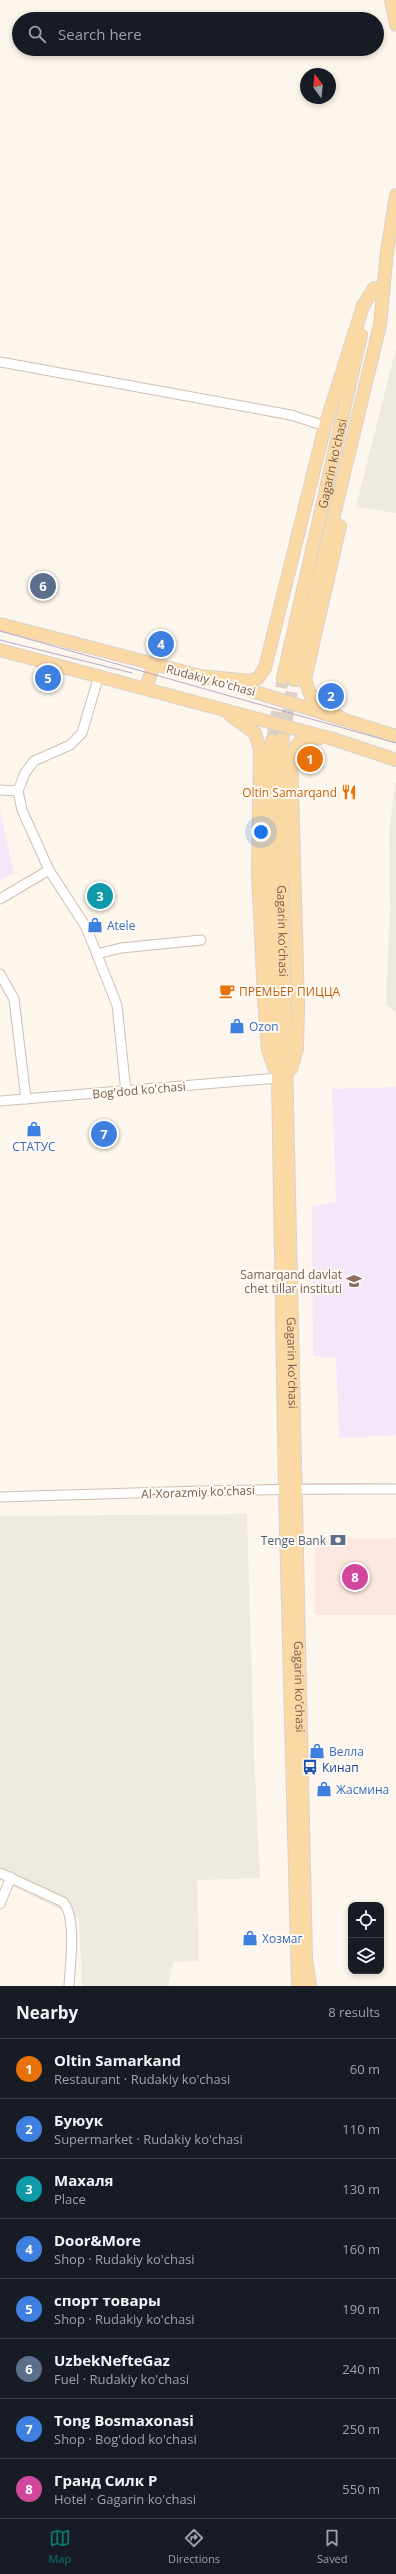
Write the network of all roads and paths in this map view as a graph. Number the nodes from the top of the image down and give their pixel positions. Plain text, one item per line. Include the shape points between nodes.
1 (391, 0) edge
2 (396, 25) edge
3 (396, 195) edge
4 (391, 252) edge
5 (379, 288) junction
6 (0, 362) edge
7 (325, 426) junction
8 (0, 624) edge
9 (0, 650) edge
10 (154, 665) junction
11 (99, 675) junction
12 (200, 676) junction
13 (146, 687) junction
14 (215, 706) junction
15 (343, 719) junction
16 (396, 736) edge
17 (333, 739) junction
18 (278, 740) tunnel mouth
19 (396, 760) edge
20 (0, 790) edge
21 (18, 791) junction
22 (49, 870) junction
23 (0, 900) edge
24 (201, 940) dead end
25 (97, 954) junction
26 (0, 974) edge
27 (283, 1078) junction
28 (126, 1092) junction
29 (26, 1099) junction
30 (0, 1101) edge
31 (297, 1488) junction
32 (284, 1489) junction
33 (396, 1489) edge
34 (0, 1497) edge
35 (0, 1873) edge
36 (11, 1877) junction
37 (0, 1904) edge
38 (69, 1986) edge
39 (298, 1986) edge
40 (310, 1986) edge

1 - 2 main road
3 - 4 main road, Gagarin ko'chasi
4 - 5 main road, Gagarin ko'chasi
5 - 5 main road, Gagarin ko'chasi via 380,325 289,679 337,433
5 - 7 main road via 363,306
5 - 15 main road via 387,313 381,351 305,679 312,700
6 - 7 street via 291,416
7 - 12 main road via 270,653 262,674 251,681
8 - 10 main road, Rudakiy ko'chasi
9 - 11 main road, Rudakiy ko'chasi
10 - 12 main road, Rudakiy ko'chasi
10 - 13 main road
11 - 13 main road, Rudakiy ko'chasi
11 - 21 street via 82,734 70,746 34,761 25,773
12 - 15 main road, Rudakiy ko'chasi
13 - 14 main road, Rudakiy ko'chasi
14 - 17 main road, Rudakiy ko'chasi
14 - 27 main road via 250,729 259,743 258,873 264,1000 268,1050
15 - 16 main road, Rudakiy ko'chasi
17 - 19 main road, Rudakiy ko'chasi
17 - 27 main road via 304,740 295,746 291,756 297,1049
18 - 27 main road, Gagarin ko'chasi via 268,808
20 - 21 street
21 - 22 street via 22,810
22 - 23 street
22 - 25 street via 86,927
24 - 25 street via 121,948
25 - 28 street via 117,1005
26 - 29 street via 14,999
27 - 28 street, Bog'dod ko'chasi
27 - 31 main road, Gagarin ko'chasi
27 - 32 main road, Gagarin ko'chasi
28 - 29 street, Bog'dod ko'chasi
29 - 30 street, Bog'dod ko'chasi
31 - 32 street, Al-Xorazmiy ko'chasi
31 - 33 street, Al-Xorazmiy ko'chasi
31 - 40 main road, Gagarin ko'chasi via 306,1942
32 - 34 street, Al-Xorazmiy ko'chasi
32 - 39 main road, Gagarin ko'chasi
35 - 36 street
36 - 37 street
36 - 38 street via 67,1906 71,1928

